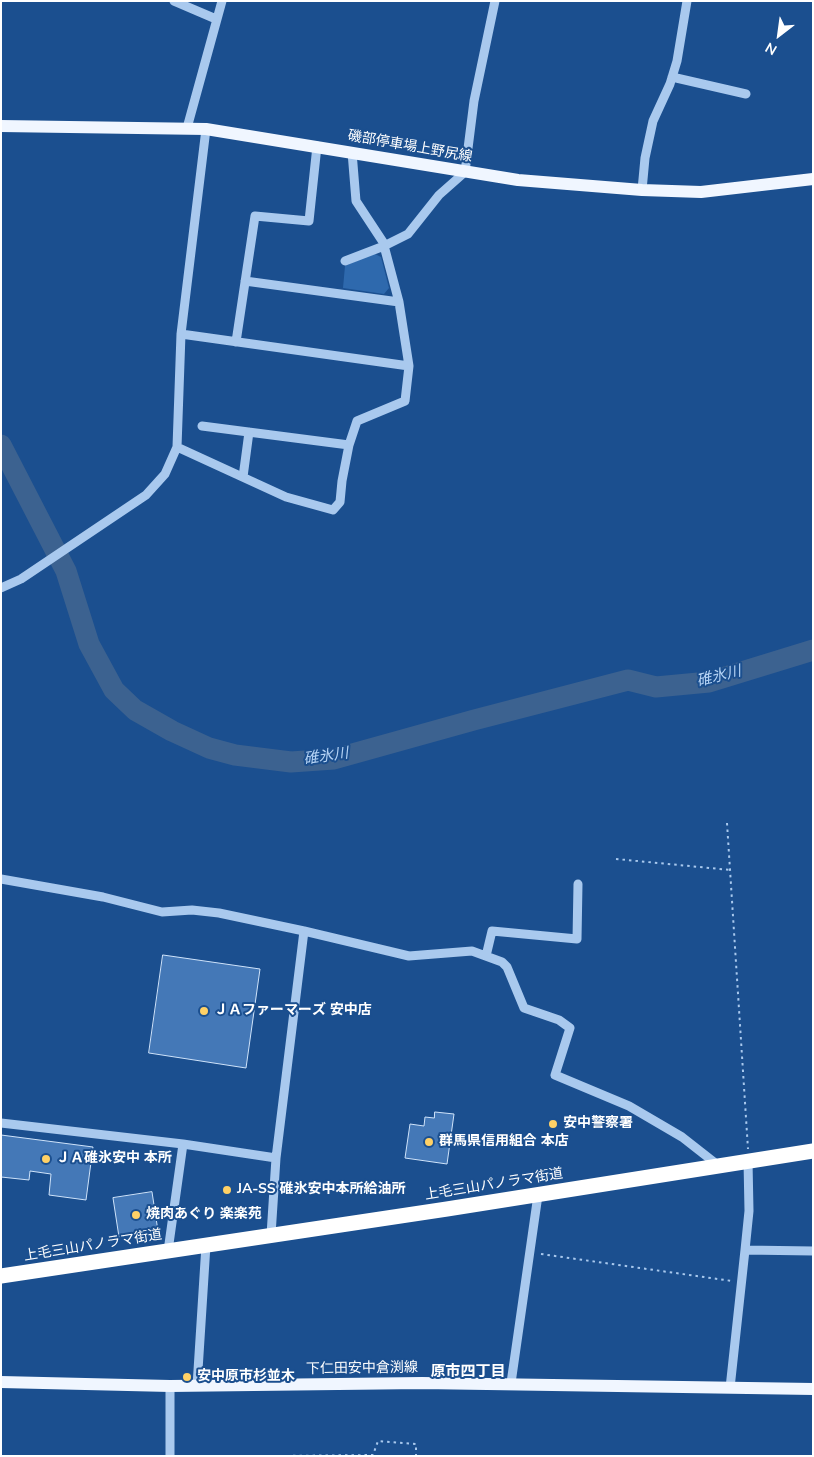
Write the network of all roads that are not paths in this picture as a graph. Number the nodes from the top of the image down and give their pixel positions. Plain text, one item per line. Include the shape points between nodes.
1 (174, 1) edge
2 (222, 1) edge
3 (495, 1) edge
4 (687, 1) edge
5 (216, 19) junction
6 (672, 77) junction
7 (746, 94) dead end
8 (1, 126) edge
9 (187, 128) junction
10 (206, 129) junction
11 (317, 146) junction
12 (352, 152) junction
13 (465, 172) junction
14 (813, 179) edge
15 (642, 190) junction
16 (383, 244) junction
17 (345, 261) dead end
18 (245, 281) junction
19 (399, 302) junction
20 (181, 334) junction
21 (236, 342) junction
22 (408, 366) junction
23 (202, 426) dead end
24 (249, 432) junction
25 (349, 445) junction
26 (178, 447) junction
27 (242, 477) junction
28 (1, 588) edge
29 (1, 879) edge
30 (578, 884) dead end
31 (304, 930) junction
32 (486, 956) junction
33 (1, 1123) edge
34 (183, 1144) junction
35 (813, 1151) edge
36 (276, 1158) junction
37 (748, 1161) junction
38 (719, 1166) junction
39 (538, 1195) junction
40 (271, 1235) junction
41 (206, 1245) junction
42 (745, 1250) junction
43 (168, 1251) junction
44 (813, 1251) edge
45 (1, 1276) edge
46 (1, 1382) edge
47 (510, 1383) junction
48 (170, 1386) junction
49 (198, 1386) junction
50 (730, 1388) junction
51 (813, 1389) edge
52 (170, 1456) edge

1 - 5 street
2 - 5 street
3 - 13 street via 474,101
4 - 6 street
5 - 9 street
6 - 7 street
6 - 15 street via 653,120
8 - 9 main road, 磯部停車場上野尻線
9 - 10 main road, 磯部停車場上野尻線
10 - 11 main road, 磯部停車場上野尻線
10 - 20 street
11 - 12 main road, 磯部停車場上野尻線
11 - 18 street via 309,221 255,216
12 - 13 main road, 磯部停車場上野尻線
12 - 16 street via 356,201
13 - 15 main road, 磯部停車場上野尻線 via 518,180
13 - 16 street via 439,195 408,234
14 - 15 main road, 磯部停車場上野尻線 via 708,191
16 - 17 street
16 - 19 street
18 - 19 street
18 - 21 street
19 - 22 street
20 - 21 street
20 - 26 street
21 - 22 street
22 - 25 street via 405,402 357,421
23 - 24 street
24 - 25 street
24 - 27 street
25 - 27 street via 340,502 333,510 286,497
26 - 27 street
26 - 28 street via 165,474 146,495 21,579
29 - 31 street via 103,897 162,912 192,910 219,913
30 - 32 street via 577,939 492,930
31 - 32 street via 409,956 472,951
31 - 36 street
32 - 38 street via 507,967 524,1008 559,1020 570,1028 555,1075 629,1106 682,1137
33 - 34 street
34 - 36 street
34 - 43 street
35 - 37 highway, 上毛三山パノラマ街道
36 - 40 street
37 - 38 highway, 上毛三山パノラマ街道
37 - 42 street via 750,1211
38 - 39 highway, 上毛三山パノラマ街道
39 - 40 highway, 上毛三山パノラマ街道
39 - 47 street
40 - 41 highway, 上毛三山パノラマ街道
41 - 43 highway, 上毛三山パノラマ街道
41 - 49 street
42 - 44 street
42 - 50 street
43 - 45 highway, 上毛三山パノラマ街道
46 - 48 main road, 下仁田安中倉渕線
47 - 49 main road, 下仁田安中倉渕線
47 - 50 main road, 下仁田安中倉渕線
48 - 49 main road, 下仁田安中倉渕線
48 - 52 street
50 - 51 main road, 下仁田安中倉渕線

